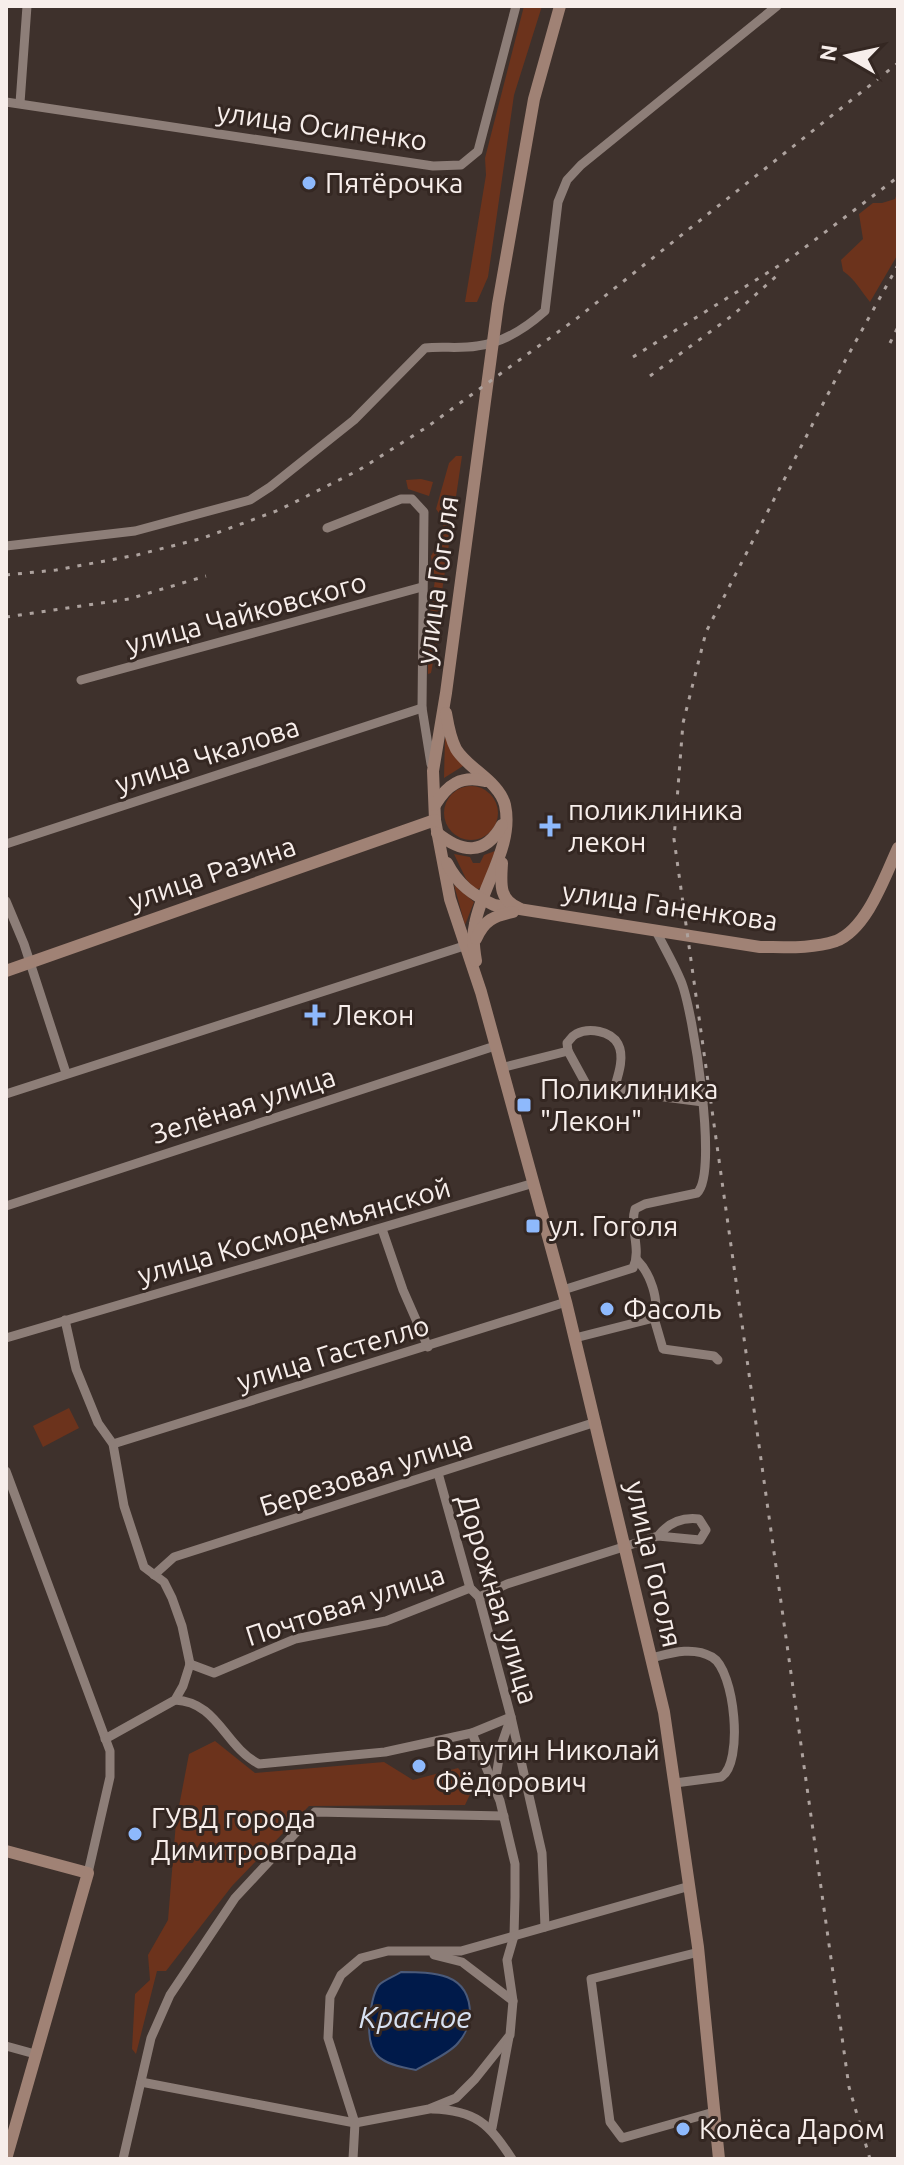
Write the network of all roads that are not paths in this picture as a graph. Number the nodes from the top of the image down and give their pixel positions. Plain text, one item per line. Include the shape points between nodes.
1 (27, 6) edge
2 (516, 6) edge
3 (560, 6) edge
4 (777, 6) edge
5 (6, 102) edge
6 (20, 103) junction
7 (327, 528) dead end
8 (6, 546) edge
9 (422, 587) junction
10 (81, 680) dead end
11 (446, 693) junction
12 (422, 708) junction
13 (433, 771) junction
14 (494, 786) junction
15 (505, 806) junction
16 (435, 820) junction
17 (505, 828) junction
18 (6, 844) edge
19 (898, 848) edge
20 (441, 849) junction
21 (482, 900) junction
22 (6, 901) edge
23 (526, 910) junction
24 (656, 931) junction
25 (469, 946) junction
26 (30, 962) junction
27 (6, 971) edge
28 (495, 1046) junction
29 (568, 1051) junction
30 (501, 1068) junction
31 (66, 1073) junction
32 (614, 1089) junction
33 (6, 1094) edge
34 (703, 1102) junction
35 (534, 1183) junction
36 (6, 1206) edge
37 (382, 1229) junction
38 (637, 1260) junction
39 (565, 1296) junction
40 (654, 1318) junction
41 (65, 1320) junction
42 (6, 1338) edge
43 (575, 1338) junction
44 (428, 1347) junction
45 (718, 1360) dead end
46 (596, 1422) junction
47 (113, 1444) junction
48 (438, 1473) junction
49 (7, 1477) edge
50 (658, 1536) junction
51 (625, 1545) junction
52 (154, 1575) junction
53 (470, 1588) junction
54 (479, 1597) junction
55 (651, 1658) junction
56 (190, 1664) junction
57 (175, 1700) junction
58 (511, 1717) junction
59 (472, 1733) junction
60 (105, 1739) junction
61 (675, 1783) junction
62 (495, 1784) junction
63 (504, 1816) junction
64 (6, 1851) edge
65 (88, 1873) junction
66 (690, 1886) junction
67 (545, 1927) junction
68 (514, 1936) junction
69 (425, 1952) junction
70 (699, 1952) junction
71 (513, 2001) junction
72 (510, 2035) junction
73 (6, 2046) edge
74 (35, 2054) junction
75 (141, 2082) junction
76 (429, 2109) junction
77 (714, 2112) junction
78 (355, 2123) junction
79 (492, 2128) junction
80 (6, 2159) edge
81 (123, 2159) edge
82 (353, 2159) edge
83 (512, 2159) edge
84 (719, 2159) edge

1 - 6 street
2 - 6 street, улица Осипенко via 478,151 461,165 433,166
3 - 11 main road, улица Гоголя via 534,99 498,304
4 - 8 street via 567,180 558,202 545,311 530,324 477,346 425,348 354,420 250,500 135,531
5 - 6 street, улица Осипенко
7 - 9 street via 379,505 412,499 424,512
9 - 10 street, улица Чайковского
9 - 12 street
11 - 13 main road
11 - 14 main road via 456,749
12 - 13 street
12 - 18 street, улица Чкалова
13 - 16 main road
14 - 15 main road
14 - 16 main road via 483,780 459,780 447,787
15 - 16 main road via 501,827 484,845 459,847
15 - 17 main road
16 - 20 main road
16 - 26 main road, улица Разина
17 - 21 main road
17 - 23 main road via 501,889 512,905
19 - 24 main road, улица Ганенкова via 874,902 854,929 838,940 760,947
20 - 21 main road via 456,880
20 - 25 main road via 450,899
21 - 23 main road, улица Ганенкова
21 - 25 main road
22 - 26 street
23 - 24 main road, улица Ганенкова
23 - 25 main road via 494,916
24 - 34 street via 682,982 691,1014
25 - 28 main road, улица Гоголя
25 - 31 street
26 - 27 main road, улица Разина
26 - 31 street
28 - 30 main road, улица Гоголя
28 - 36 street, Зелёная улица
29 - 30 street
29 - 32 street via 594,1091
29 - 32 street via 567,1043 577,1033 609,1034 619,1044 621,1063
30 - 35 main road, улица Гоголя
31 - 33 street
32 - 34 street
34 - 38 street via 703,1188 635,1209
35 - 37 street, улица Космодемьянской
35 - 39 main road, улица Гоголя
37 - 41 street, улица Космодемьянской
37 - 44 street
38 - 39 street, улица Гастелло via 633,1268
38 - 40 street via 656,1298
39 - 43 main road, улица Гоголя
39 - 44 street, улица Гастелло
40 - 43 street
40 - 45 street via 663,1349
41 - 42 street, улица Космодемьянской
41 - 47 street via 76,1369 98,1423
43 - 46 main road, улица Гоголя
44 - 47 street, улица Гастелло
46 - 48 street, Березовая улица
46 - 51 main road, улица Гоголя
47 - 52 street via 124,1506 144,1567
48 - 52 street, Березовая улица via 174,1557
48 - 53 street, Дорожная улица
49 - 60 street
50 - 50 street via 700,1540 706,1530 699,1519 679,1519
50 - 51 street
51 - 54 street
51 - 55 main road, улица Гоголя
52 - 56 street via 172,1598
53 - 54 street, Дорожная улица
53 - 56 street, Почтовая улица via 386,1621 295,1639 214,1673
54 - 58 street, Дорожная улица
55 - 61 main road, улица Гоголя
55 - 61 street via 681,1650 712,1657 724,1669 731,1698 733,1761 727,1774
56 - 57 street
57 - 59 street via 205,1711 243,1756 259,1764 385,1752
57 - 60 street
58 - 59 street
58 - 62 street
58 - 67 street, Дорожная улица via 542,1853
59 - 62 street
60 - 65 street via 110,1777
61 - 66 main road, улица Гоголя
62 - 63 street
63 - 68 street via 515,1864
63 - 75 street via 315,1812 235,1898 170,1995 151,2038
64 - 65 main road
65 - 74 main road
66 - 67 street
66 - 70 main road, улица Гоголя
67 - 68 street
68 - 69 street via 461,1951
68 - 71 street via 507,1960
69 - 71 street via 462,1962
69 - 78 street via 388,1951 361,1958 341,1975 330,1997 328,2038
70 - 77 main road, улица Гоголя
70 - 77 street via 591,1979 610,2122 622,2138
71 - 72 street
72 - 76 street via 456,2098
72 - 79 street
73 - 74 street
74 - 80 main road
75 - 78 street
75 - 81 street
76 - 78 street
76 - 79 street via 457,2109
77 - 84 main road, улица Гоголя
78 - 82 street
79 - 83 street

